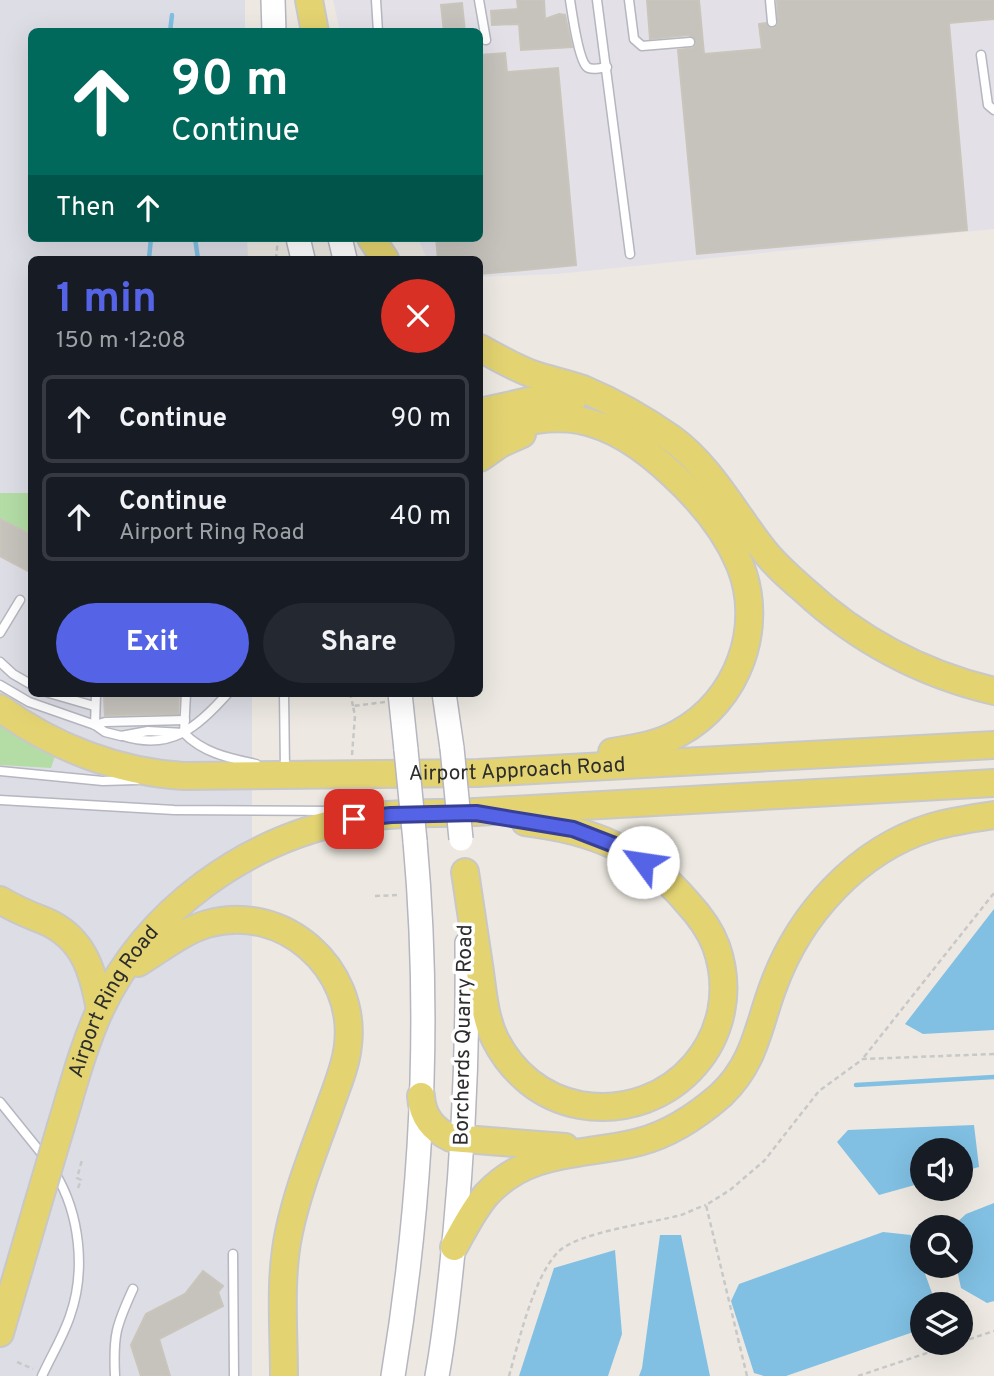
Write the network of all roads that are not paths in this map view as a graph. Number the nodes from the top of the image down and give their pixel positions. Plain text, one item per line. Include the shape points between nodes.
1 (273, 0) edge
2 (300, 0) edge
3 (309, 0) edge
4 (376, 0) edge
5 (478, 0) edge
6 (570, 0) edge
7 (597, 0) edge
8 (629, 0) edge
9 (770, 0) edge
10 (772, 22) dead end
11 (274, 28) edge
12 (304, 28) edge
13 (314, 28) edge
14 (378, 28) edge
15 (486, 40) dead end
16 (690, 43) dead end
17 (981, 55) dead end
18 (607, 67) junction
19 (994, 110) edge
20 (630, 254) dead end
21 (483, 349) edge
22 (483, 411) edge
23 (644, 421) junction
24 (483, 432) edge
25 (483, 456) edge
26 (659, 463) junction
27 (20, 600) dead end
28 (0, 633) edge
29 (0, 662) edge
30 (28, 683) edge
31 (0, 685) edge
32 (994, 691) edge
33 (63, 697) edge
34 (95, 697) edge
35 (186, 697) edge
36 (225, 697) edge
37 (284, 697) edge
38 (394, 697) edge
39 (445, 697) edge
40 (94, 706) junction
41 (0, 708) edge
42 (185, 720) junction
43 (95, 725) junction
44 (184, 733) junction
45 (994, 745) edge
46 (0, 771) edge
47 (292, 772) junction
48 (478, 773) junction
49 (184, 776) junction
50 (994, 783) edge
51 (0, 800) edge
52 (476, 813) junction
53 (391, 815) junction
54 (994, 815) edge
55 (465, 872) junction
56 (0, 900) edge
57 (124, 970) junction
58 (100, 1010) junction
59 (421, 1096) junction
60 (0, 1102) edge
61 (464, 1140) junction
62 (595, 1148) junction
63 (454, 1247) junction
64 (233, 1254) dead end
65 (133, 1289) dead end
66 (0, 1333) edge
67 (42, 1376) edge
68 (115, 1376) edge
69 (234, 1376) edge
70 (284, 1376) edge
71 (393, 1376) edge
72 (437, 1376) edge

1 - 11 main road
2 - 12 main road
3 - 13 main road
4 - 14 lane
5 - 15 lane
6 - 18 lane via 585,65
7 - 18 lane
8 - 16 lane via 637,43
9 - 10 lane
17 - 19 lane via 988,105
18 - 20 lane
21 - 23 main road via 531,373 597,395
22 - 23 main road via 522,402 565,401 607,408
23 - 32 main road via 686,452 764,550 819,605 910,663
24 - 26 main road via 541,418 577,420 612,430
25 - 26 main road via 518,436 562,428 614,437
26 - 48 main road via 709,514 741,567 749,631 732,682 704,716 657,743
27 - 28 lane
29 - 30 lane
31 - 43 lane via 29,702
33 - 40 lane
34 - 40 lane
35 - 42 lane
36 - 44 lane
37 - 47 lane
38 - 59 main road, Borcherds Quarry Road, bridge via 406,750 415,841 421,947
39 - 55 main road, Borcherds Quarry Road, bridge
40 - 43 lane
41 - 49 main road via 41,735 87,756 137,770
42 - 43 lane
42 - 44 lane
43 - 44 lane via 121,736 148,731
44 - 47 lane via 216,754
45 - 48 main road, Airport Approach Road
46 - 49 lane, Airport Approach Road via 103,781
47 - 48 main road, Airport Approach Road
47 - 49 main road, Airport Approach Road
50 - 52 main road, Airport Approach Road
51 - 53 lane, Airport Approach Road
52 - 53 main road, Airport Approach Road
52 - 55 main road via 594,836 630,853 681,893 712,939 723,980 716,1030 696,1063 664,1093 614,1107 561,1100 524,1078 502,1051 490,1026
53 - 57 main road, Airport Ring Road via 300,833 233,865 167,916
54 - 62 main road via 929,828 852,871 813,913 791,946 754,1046 723,1093 673,1130 641,1142
55 - 61 main road, Borcherds Quarry Road
56 - 58 main road via 59,929 82,950
57 - 58 main road, Airport Ring Road
57 - 70 main road via 193,929 215,922 245,921 279,928 305,942 340,988 349,1019 348,1048 302,1180 288,1236
58 - 66 main road, Airport Ring Road, bridge via 84,1049
59 - 61 main road via 434,1128
59 - 71 main road, Borcherds Quarry Road via 415,1204
60 - 67 lane via 61,1184 76,1235 78,1279 71,1315
61 - 62 main road
61 - 63 main road, Borcherds Quarry Road
62 - 63 main road via 544,1159 515,1172 488,1193
63 - 72 main road, Borcherds Quarry Road
64 - 69 lane
65 - 68 lane via 114,1337

